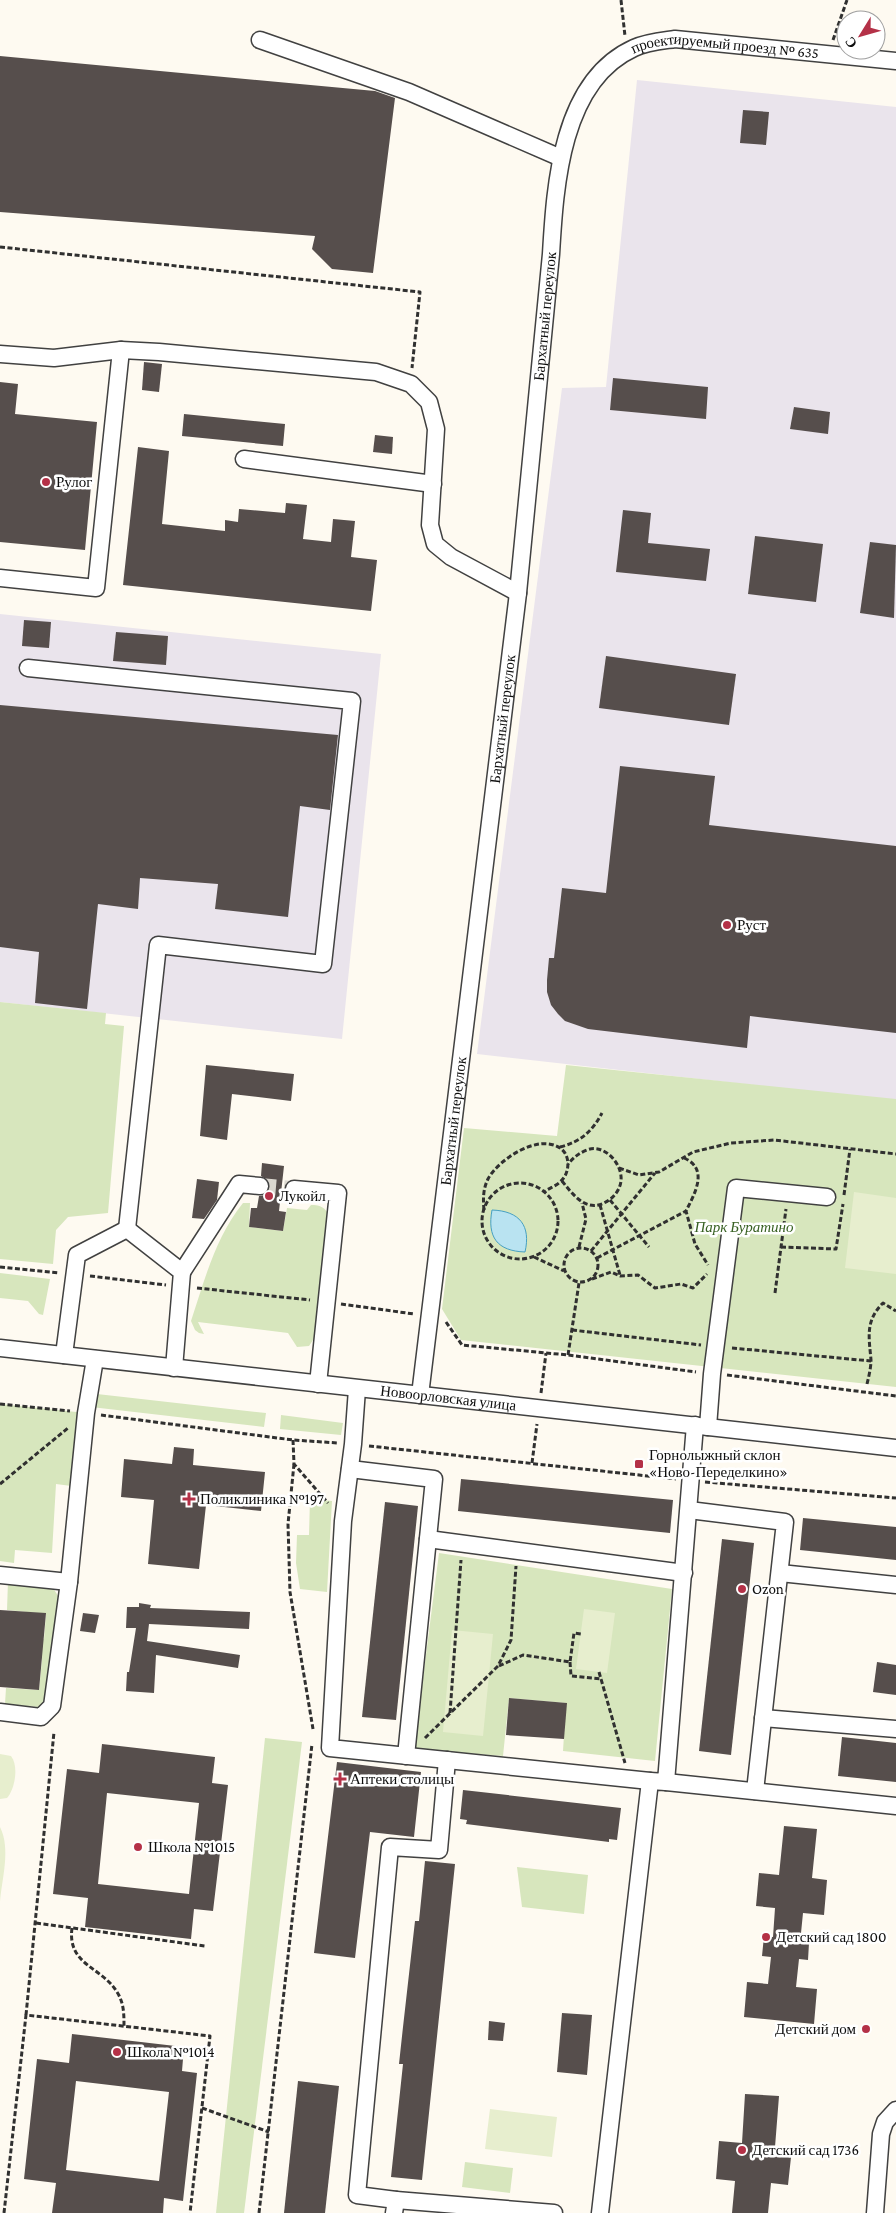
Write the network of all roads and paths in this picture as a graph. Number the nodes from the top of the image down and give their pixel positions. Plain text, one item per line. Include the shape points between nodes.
1 (622, 0) edge
2 (847, 0) edge
3 (625, 35) dead end
4 (260, 40) dead end
5 (828, 54) junction
6 (616, 58) joint
7 (896, 61) edge
8 (561, 158) junction
9 (0, 247) edge
10 (121, 350) junction
11 (0, 354) edge
12 (410, 384) junction
13 (244, 459) dead end
14 (433, 484) junction
15 (0, 578) edge
16 (518, 593) junction
17 (28, 668) dead end
18 (602, 1113) dead end
19 (560, 1147) junction
20 (850, 1149) junction
21 (896, 1154) edge
22 (684, 1158) junction
23 (568, 1164) junction
24 (619, 1168) junction
25 (655, 1173) junction
26 (562, 1180) junction
27 (260, 1186) tunnel mouth
28 (294, 1189) tunnel mouth
29 (544, 1192) junction
30 (827, 1197) dead end
31 (610, 1200) junction
32 (582, 1202) junction
33 (600, 1205) junction
34 (786, 1206) dead end
35 (484, 1211) junction
36 (686, 1211) junction
37 (621, 1215) junction
38 (127, 1229) junction
39 (608, 1231) junction
40 (639, 1235) junction
41 (649, 1247) dead end
42 (781, 1247) junction
43 (579, 1248) junction
44 (612, 1249) junction
45 (591, 1251) junction
46 (534, 1257) junction
47 (597, 1258) junction
48 (0, 1267) edge
49 (564, 1271) junction
50 (74, 1275) junction
51 (620, 1276) junction
52 (182, 1279) junction
53 (592, 1279) junction
54 (579, 1283) junction
55 (775, 1293) dead end
56 (327, 1302) junction
57 (896, 1311) edge
58 (428, 1316) junction
59 (0, 1348) edge
60 (64, 1355) junction
61 (568, 1356) junction
62 (95, 1359) junction
63 (174, 1368) junction
64 (712, 1374) junction
65 (318, 1384) junction
66 (867, 1384) dead end
67 (357, 1389) junction
68 (420, 1395) junction
69 (896, 1396) edge
70 (0, 1404) edge
71 (86, 1413) junction
72 (702, 1426) junction
73 (292, 1440) junction
74 (353, 1444) junction
75 (896, 1448) edge
76 (294, 1464) junction
77 (350, 1469) junction
78 (692, 1480) junction
79 (0, 1484) edge
80 (896, 1498) edge
81 (690, 1510) junction
82 (343, 1521) junction
83 (428, 1539) junction
84 (462, 1544) junction
85 (517, 1551) junction
86 (684, 1573) junction
87 (780, 1573) junction
88 (0, 1575) edge
89 (70, 1582) junction
90 (896, 1586) edge
91 (581, 1634) dead end
92 (570, 1662) junction
93 (498, 1666) junction
94 (599, 1672) dead end
95 (602, 1679) junction
96 (0, 1712) edge
97 (450, 1714) junction
98 (763, 1718) junction
99 (314, 1729) junction
100 (896, 1729) edge
101 (331, 1730) junction
102 (54, 1732) dead end
103 (406, 1756) junction
104 (447, 1760) junction
105 (623, 1778) junction
106 (650, 1781) junction
107 (666, 1782) junction
108 (755, 1792) junction
109 (896, 1806) edge
110 (36, 1923) junction
111 (72, 1928) junction
112 (205, 1946) dead end
113 (26, 2015) junction
114 (124, 2026) junction
115 (202, 2108) junction
116 (896, 2110) edge
117 (269, 2132) junction
118 (395, 2206) edge
119 (2, 2208) edge
120 (4, 2213) edge
121 (190, 2213) edge
122 (259, 2213) edge
123 (554, 2213) edge
124 (600, 2213) edge
125 (875, 2213) edge

1 - 3 path
2 - 5 path
4 - 8 street via 409,92
5 - 6 street, проектируемый проезд № 635 via 675,39 634,48
5 - 7 street, проектируемый проезд № 635
6 - 8 street, Бархатный переулок via 588,91 567,134
8 - 16 street, Бархатный переулок
9 - 12 path via 420,292
10 - 11 street via 54,358
10 - 12 street via 376,372
10 - 15 street via 96,588
12 - 14 street via 428,402 436,428
13 - 14 street
14 - 16 street via 430,525 435,544 451,557
16 - 58 street, Бархатный переулок
17 - 38 street via 352,701 323,964 158,945
18 - 19 path via 585,1136 574,1144
19 - 23 path via 568,1157
19 - 35 path via 533,1146 508,1157 488,1178
20 - 21 path
20 - 22 path via 774,1140 731,1142 693,1152
20 - 42 path via 836,1249
22 - 25 path
22 - 36 path via 698,1170 700,1180
23 - 24 path via 588,1149 600,1148 612,1157
23 - 26 path
24 - 25 path via 639,1176
24 - 31 path via 621,1181 618,1192
25 - 37 path
26 - 29 path
26 - 32 path
27 - 52 street via 239,1184
28 - 56 street via 338,1193
29 - 35 path via 521,1183 508,1185 489,1200
29 - 46 path via 552,1201 558,1225 548,1248
30 - 64 street via 736,1188
31 - 33 path
31 - 37 path
32 - 33 path
32 - 43 path via 586,1219
33 - 39 path
34 - 42 path
35 - 46 path via 484,1230 492,1246 514,1259
36 - 40 path
36 - 51 path via 695,1244 708,1264 707,1276 693,1288 680,1284 655,1288 638,1275
37 - 39 path
37 - 40 path
38 - 50 street via 77,1255
38 - 52 street
39 - 44 path
39 - 45 path
40 - 41 path
40 - 44 path
42 - 55 path
43 - 45 path
43 - 49 path via 570,1251 565,1258
44 - 47 path
44 - 51 path
45 - 47 path
46 - 49 path
47 - 53 path via 598,1272
48 - 50 path
49 - 54 path
50 - 52 path
50 - 60 street
51 - 53 path via 611,1272
52 - 56 path
52 - 63 street
53 - 54 path
54 - 61 path
56 - 58 path
56 - 65 street
57 - 66 path via 882,1303 872,1316 868,1334 871,1361
58 - 61 path via 444,1319 462,1345
58 - 68 street, Бархатный переулок
59 - 60 street, Новоорловская улица
60 - 62 street, Новоорловская улица
61 - 64 path
62 - 63 street, Новоорловская улица
62 - 71 street
63 - 65 street, Новоорловская улица
64 - 69 path
64 - 72 street
65 - 67 street, Новоорловская улица
67 - 68 street, Новоорловская улица
67 - 74 street
68 - 72 street, Новоорловская улица
70 - 71 path
71 - 73 path
71 - 79 path
71 - 89 street
72 - 75 street, Новоорловская улица
72 - 78 street
73 - 74 path
73 - 76 path
74 - 77 street
74 - 78 path
76 - 82 path
76 - 99 path via 288,1524 290,1592
77 - 82 street
77 - 83 street via 434,1479
78 - 80 path
78 - 81 street
81 - 86 street
81 - 87 street via 785,1522
82 - 101 street
83 - 84 street
83 - 103 street
84 - 85 street
84 - 97 path
85 - 86 street
85 - 93 path via 511,1640
86 - 107 street
87 - 90 street
87 - 98 street
88 - 89 street
89 - 96 street via 52,1706 41,1716
91 - 92 path via 574,1634
92 - 93 path via 523,1655
92 - 95 path via 570,1676
93 - 97 path
94 - 95 path
95 - 105 path via 625,1759
97 - 103 path
98 - 100 street
98 - 108 street
99 - 101 path
99 - 117 path
101 - 103 street via 330,1748
102 - 110 path
103 - 104 street
104 - 105 street
104 - 118 street via 439,1850 390,1847 357,2195
105 - 106 street
106 - 107 street
106 - 124 street
107 - 108 street
108 - 109 street
110 - 111 path
110 - 113 path
111 - 112 path
111 - 114 path via 73,1947 79,1957 117,1991 122,2003
113 - 114 path
113 - 119 path
114 - 115 path via 210,2036
115 - 117 path
115 - 121 path
116 - 125 street via 885,2122 881,2134
117 - 122 path
118 - 123 street
119 - 120 path

